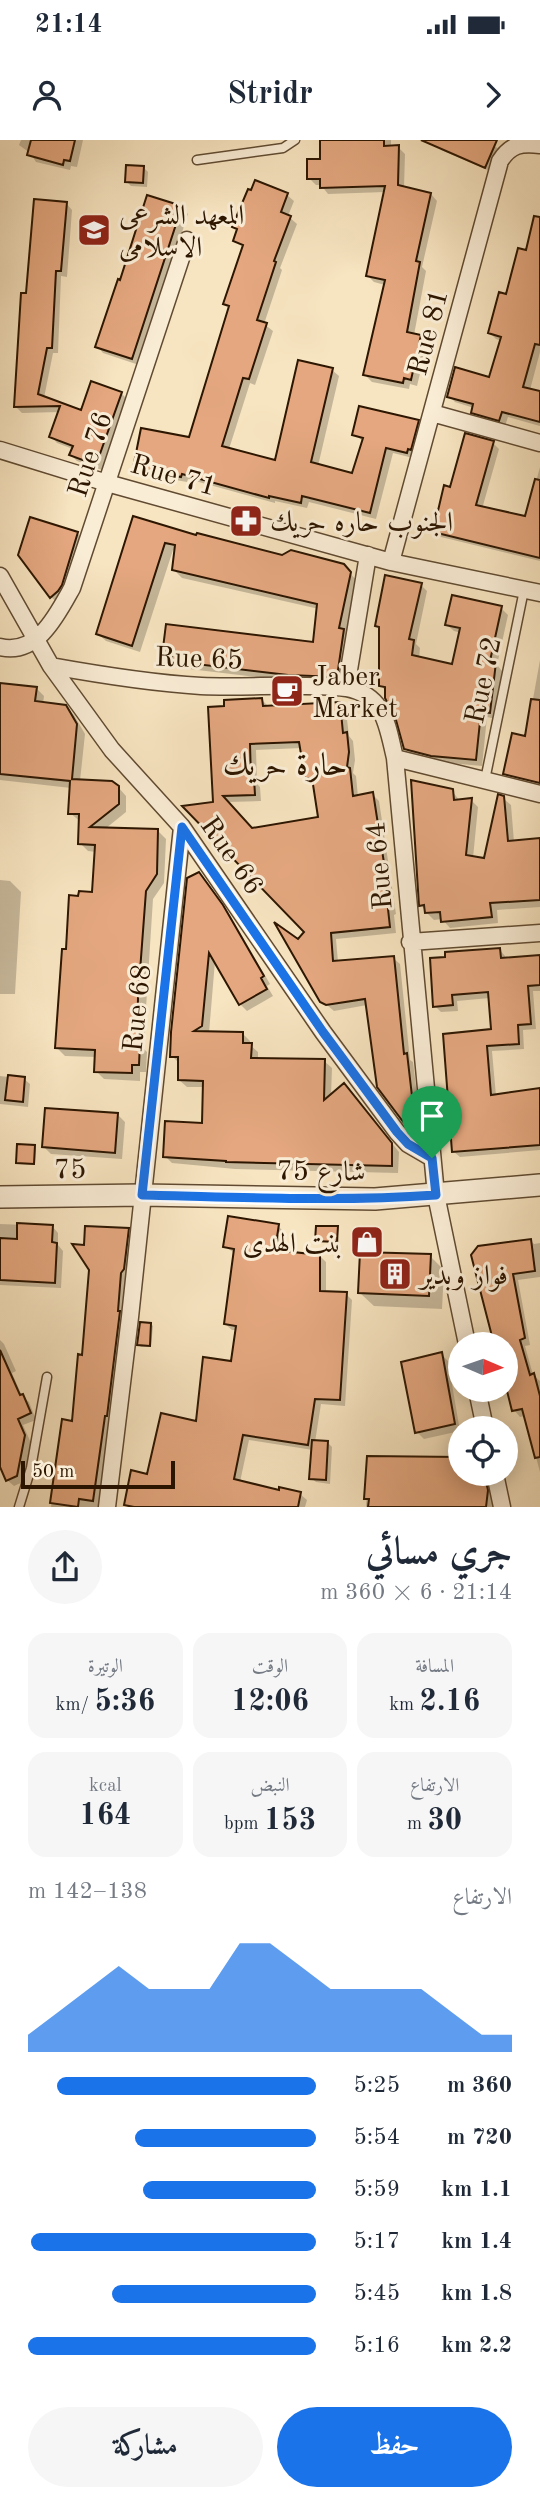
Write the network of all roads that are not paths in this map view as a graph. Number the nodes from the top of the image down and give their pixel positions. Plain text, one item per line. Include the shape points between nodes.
1 (295, 140) edge
2 (540, 145) edge
3 (197, 160) dead end
4 (187, 240) dead end
5 (432, 413) junction
6 (540, 443) edge
7 (0, 450) edge
8 (107, 483) junction
9 (368, 555) junction
10 (391, 562) junction
11 (0, 576) edge
12 (532, 591) edge
13 (37, 639) junction
14 (0, 647) edge
15 (51, 666) junction
16 (346, 688) junction
17 (395, 758) junction
18 (485, 780) junction
19 (540, 794) edge
20 (182, 827) junction
21 (540, 933) edge
22 (410, 942) junction
23 (432, 1158) junction
24 (540, 1185) edge
25 (142, 1195) junction
26 (436, 1195) junction
27 (3, 1196) edge
28 (465, 1332) edge
29 (47, 1377) dead end
30 (498, 1486) edge
31 (19, 1507) edge
32 (107, 1507) edge
33 (502, 1507) edge

1 - 3 lane via 283,148
2 - 5 street, Rue 81 via 515,145 500,161
4 - 8 street, Rue 76
5 - 6 street
5 - 10 street, Rue 81
7 - 8 street, Rue 71
8 - 9 street, Rue 71
8 - 13 street, Rue 76 via 72,588
9 - 10 street, Rue 71
9 - 16 street
10 - 12 street, Rue 71
11 - 13 street, Rue 66
12 - 18 lane, Rue 72
13 - 14 street via 18,649
13 - 15 street, Rue 66
15 - 16 street, Rue 65 via 132,681
15 - 20 street, Rue 66 via 112,750
16 - 17 street, Rue 64 via 373,698
17 - 18 street
17 - 22 street, Rue 64
18 - 19 street
20 - 23 street, Rue 66 via 397,1132
20 - 25 street, Rue 68
21 - 22 street
22 - 23 street, Rue 64
23 - 26 street, Rue 64
24 - 26 street, شارع 75
25 - 26 street, شارع 75 via 375,1199
25 - 27 street, 75
25 - 32 street, Rue 68
26 - 28 street, Rue 64
29 - 31 lane via 31,1468
30 - 33 street

